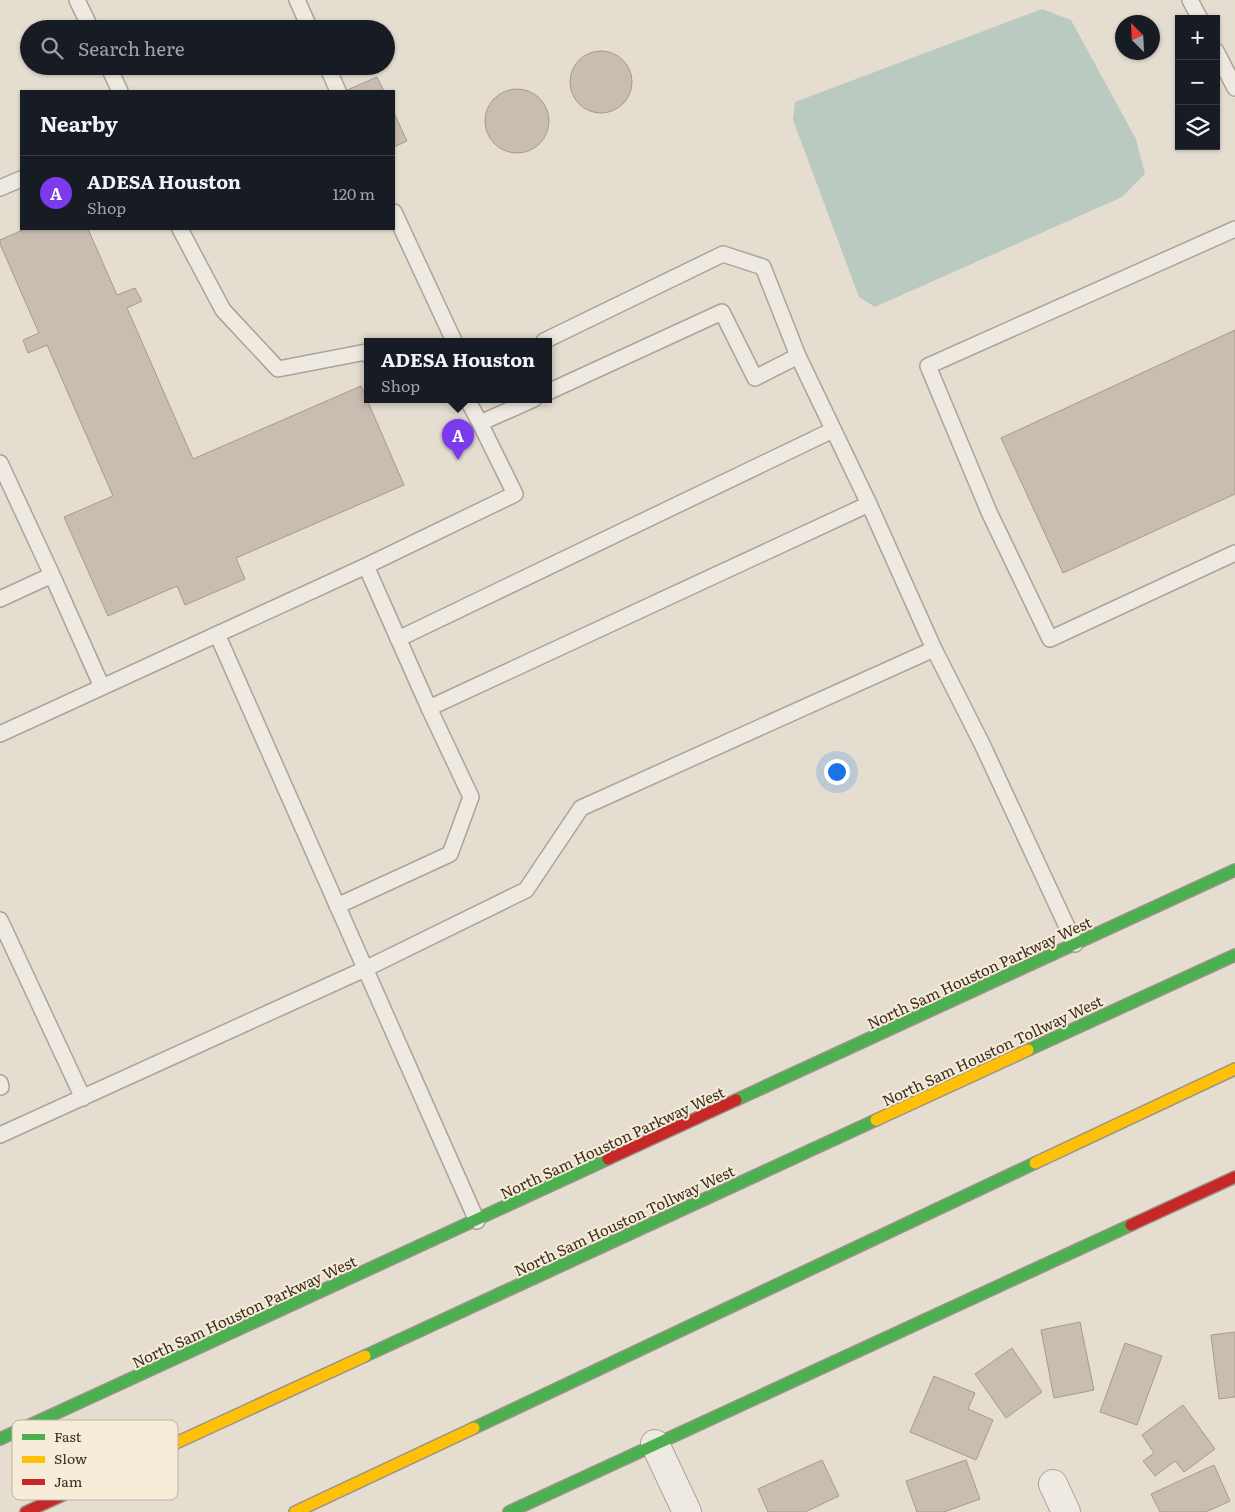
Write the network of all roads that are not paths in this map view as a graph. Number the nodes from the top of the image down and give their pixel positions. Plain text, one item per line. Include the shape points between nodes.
1 (77, 0) edge
2 (298, 0) edge
3 (1190, 0) edge
4 (1198, 15) edge
5 (86, 20) edge
6 (306, 20) edge
7 (1220, 59) edge
8 (112, 75) edge
9 (331, 75) edge
10 (1235, 88) edge
11 (120, 90) edge
12 (338, 90) edge
13 (20, 178) edge
14 (0, 188) edge
15 (395, 214) edge
16 (1235, 229) edge
17 (181, 230) edge
18 (453, 338) edge
19 (550, 338) edge
20 (364, 352) edge
21 (798, 356) junction
22 (552, 390) edge
23 (469, 403) edge
24 (525, 403) edge
25 (480, 423) junction
26 (833, 430) junction
27 (0, 463) edge
28 (868, 504) junction
29 (1235, 553) edge
30 (366, 566) junction
31 (52, 575) junction
32 (0, 598) edge
33 (217, 634) junction
34 (398, 639) junction
35 (934, 649) junction
36 (102, 687) junction
37 (429, 708) junction
38 (0, 734) edge
39 (1235, 870) edge
40 (337, 906) junction
41 (0, 920) edge
42 (1075, 944) junction
43 (1235, 955) edge
44 (365, 969) junction
45 (1235, 1068) edge
46 (0, 1083) edge
47 (0, 1087) edge
48 (83, 1098) junction
49 (0, 1135) edge
50 (1235, 1177) edge
51 (476, 1220) junction
52 (41, 1420) edge
53 (12, 1433) edge
54 (0, 1439) edge
55 (178, 1442) edge
56 (655, 1444) junction
57 (1053, 1484) dead end
58 (52, 1500) edge
59 (26, 1512) edge
60 (294, 1512) edge
61 (509, 1512) edge
62 (687, 1512) edge
63 (1066, 1512) edge

1 - 5 lane
2 - 6 lane
3 - 4 lane
7 - 10 lane
8 - 11 lane
9 - 12 lane
13 - 14 lane
15 - 18 lane
16 - 29 lane via 928,366 989,512 1050,640
17 - 20 lane via 223,310 278,369
19 - 21 lane via 723,254 763,267
21 - 22 lane via 755,378 722,312
21 - 26 lane
23 - 25 lane
24 - 25 lane
25 - 30 lane via 515,494
26 - 28 lane
26 - 34 lane
27 - 31 lane
28 - 35 lane
28 - 37 lane
30 - 33 lane
30 - 34 lane
31 - 32 lane
31 - 36 lane
33 - 36 lane
33 - 40 lane
34 - 37 lane
35 - 42 lane
35 - 44 lane via 581,808 526,890
36 - 38 lane
37 - 40 lane via 471,797 450,854
39 - 42 main road, North Sam Houston Parkway West
40 - 44 lane
41 - 48 lane
42 - 51 main road, North Sam Houston Parkway West
43 - 55 main road, North Sam Houston Tollway West
44 - 48 lane
44 - 51 lane
45 - 60 main road
46 - 47 lane
48 - 49 lane
50 - 56 main road
51 - 52 main road, North Sam Houston Parkway West
53 - 54 main road, North Sam Houston Parkway West
56 - 61 main road
56 - 62 street
57 - 63 street
58 - 59 main road, North Sam Houston Tollway West

